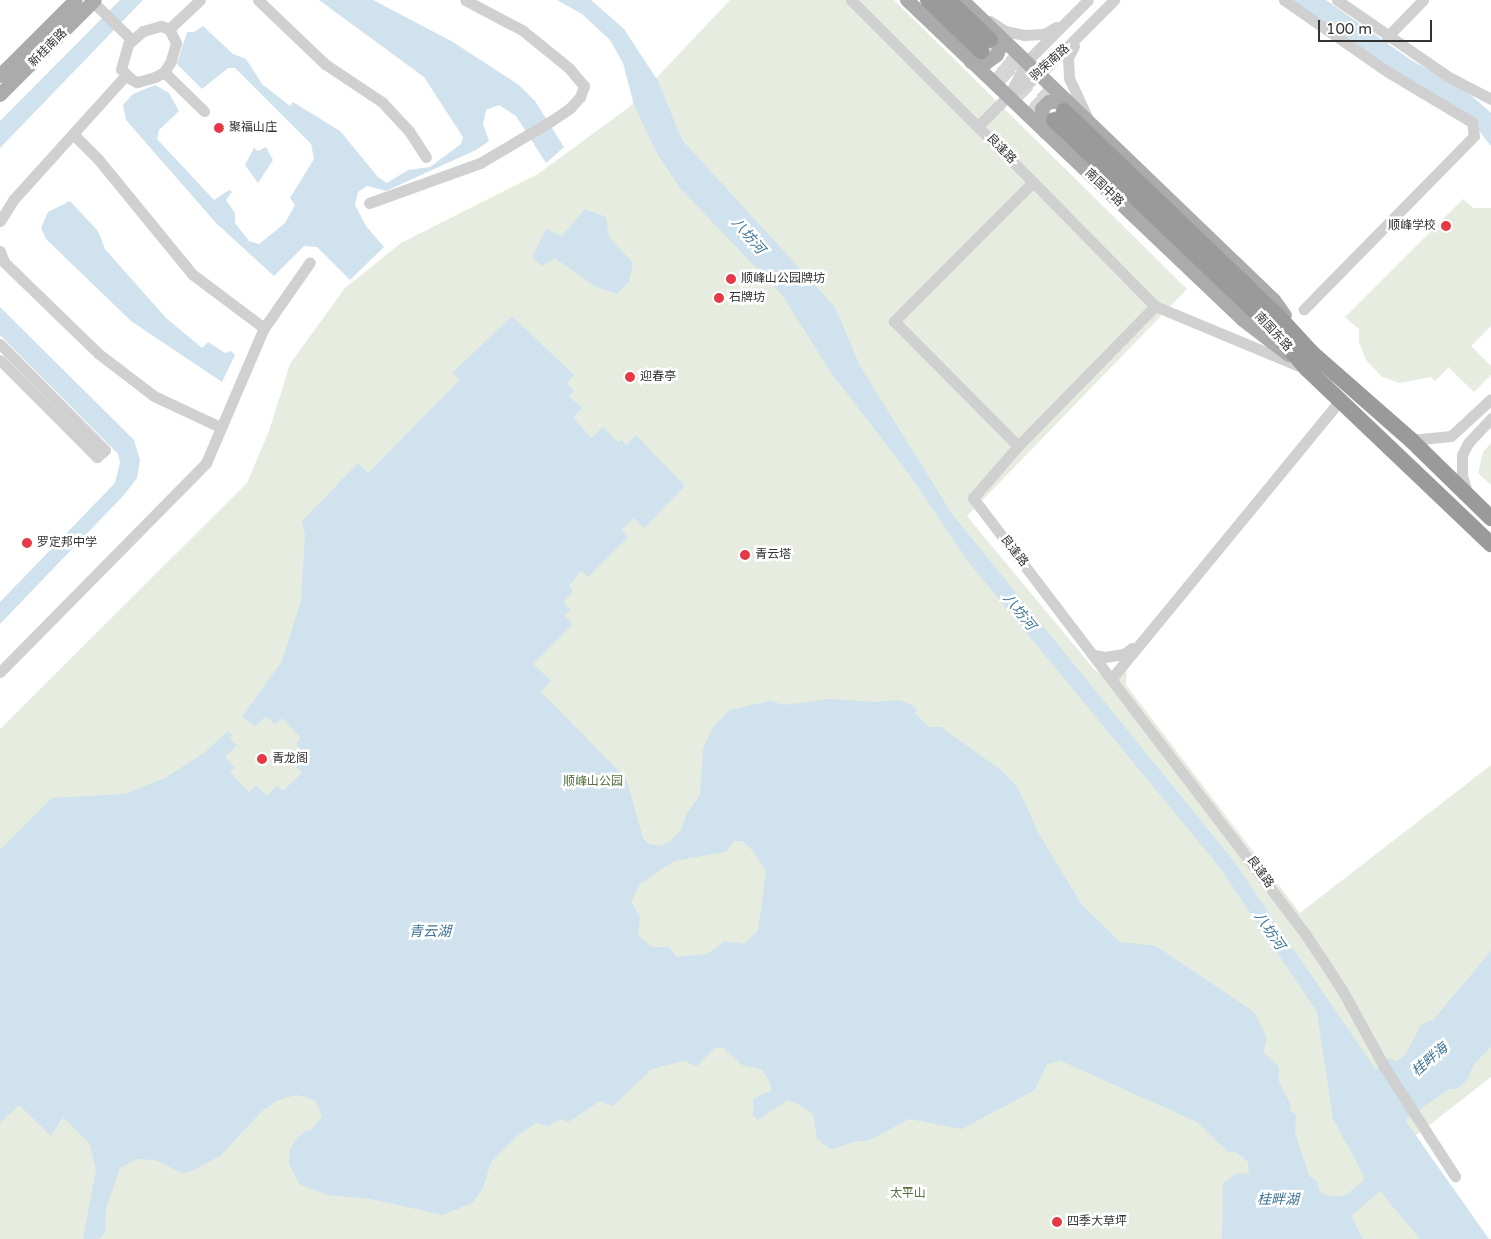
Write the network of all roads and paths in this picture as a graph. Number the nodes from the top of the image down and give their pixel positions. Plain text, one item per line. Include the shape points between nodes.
1 (76, 0) edge
2 (200, 0) edge
3 (258, 0) edge
4 (464, 0) edge
5 (851, 0) edge
6 (907, 0) edge
7 (928, 0) edge
8 (948, 0) edge
9 (1088, 0) edge
10 (1114, 0) edge
11 (1284, 0) edge
12 (1337, 0) edge
13 (1423, 0) edge
14 (94, 1) edge
15 (966, 4) edge
16 (1074, 14) junction
17 (1086, 28) junction
18 (169, 29) junction
19 (1387, 37) junction
20 (132, 40) junction
21 (982, 44) junction
22 (1027, 61) junction
23 (1, 72) edge
24 (164, 72) junction
25 (1040, 74) junction
26 (125, 76) junction
27 (0, 95) edge
28 (1008, 96) junction
29 (1491, 99) edge
30 (204, 112) dead end
31 (1060, 118) junction
32 (1091, 123) junction
33 (978, 126) junction
34 (73, 134) junction
35 (426, 157) dead end
36 (1033, 182) junction
37 (369, 203) dead end
38 (0, 221) edge
39 (0, 250) edge
40 (310, 262) dead end
41 (1155, 306) junction
42 (1304, 309) dead end
43 (264, 328) junction
44 (0, 344) edge
45 (1312, 353) junction
46 (0, 360) edge
47 (1306, 369) junction
48 (1491, 399) edge
49 (1340, 400) junction
50 (1491, 418) edge
51 (220, 427) junction
52 (1411, 440) junction
53 (1018, 446) junction
54 (1468, 496) junction
55 (1491, 518) edge
56 (1491, 544) edge
57 (1141, 641) junction
58 (1094, 655) junction
59 (0, 672) edge
60 (1112, 678) junction
61 (1455, 1176) dead end

1 - 23 main road, 新桂南路
2 - 18 street
3 - 35 street via 325,64 382,102 409,131
4 - 37 street via 522,30 569,68 584,86 570,108 480,163
5 - 33 street, 良逢路
6 - 21 main road
7 - 21 highway
8 - 21 highway
9 - 16 street, 驹荣南路
10 - 17 street, 驹荣南路
11 - 42 street via 1388,72 1472,122 1474,136
12 - 19 street
13 - 19 street
14 - 20 street
14 - 27 main road, 新桂南路
15 - 16 street via 1005,31 1024,36 1044,34
15 - 21 main road
16 - 22 street, 驹荣南路
17 - 25 street, 驹荣南路
17 - 32 street via 1070,53 1067,66 1071,86
18 - 20 street via 152,27
18 - 24 street via 176,43
19 - 29 street via 1447,76
20 - 26 street via 121,63
21 - 22 main road
21 - 28 main road
22 - 25 main road
22 - 28 street, 驹荣南路
24 - 26 street via 137,82
24 - 30 street
25 - 28 street, 驹荣南路
25 - 31 main road
26 - 34 street
28 - 31 main road
28 - 33 street
31 - 32 main road
31 - 45 highway, 南国东路 via 1270,308
31 - 47 highway, 南国东路 via 1268,324
32 - 45 main road via 1274,300
33 - 36 street, 良逢路
34 - 38 street via 13,200
34 - 43 street via 98,159 192,274
36 - 41 street, 良逢路
36 - 53 street via 894,321
39 - 51 street via 4,262 99,354 154,396
40 - 43 street
41 - 47 street
41 - 53 street
43 - 51 street
44 - 46 street via 105,450 97,457
45 - 52 highway, 南国东路
47 - 49 highway, 南国东路
48 - 52 street via 1451,436
49 - 56 highway, 南国东路
49 - 57 street
50 - 54 street via 1468,443 1462,455 1462,476
51 - 59 street via 206,463
52 - 54 highway, 南国东路
53 - 58 street, 良逢路 via 972,498
54 - 55 highway, 南国东路
57 - 58 street via 1124,654 1105,658
57 - 60 street
58 - 60 street, 良逢路
60 - 61 street, 良逢路 via 1306,935 1341,988 1385,1068

